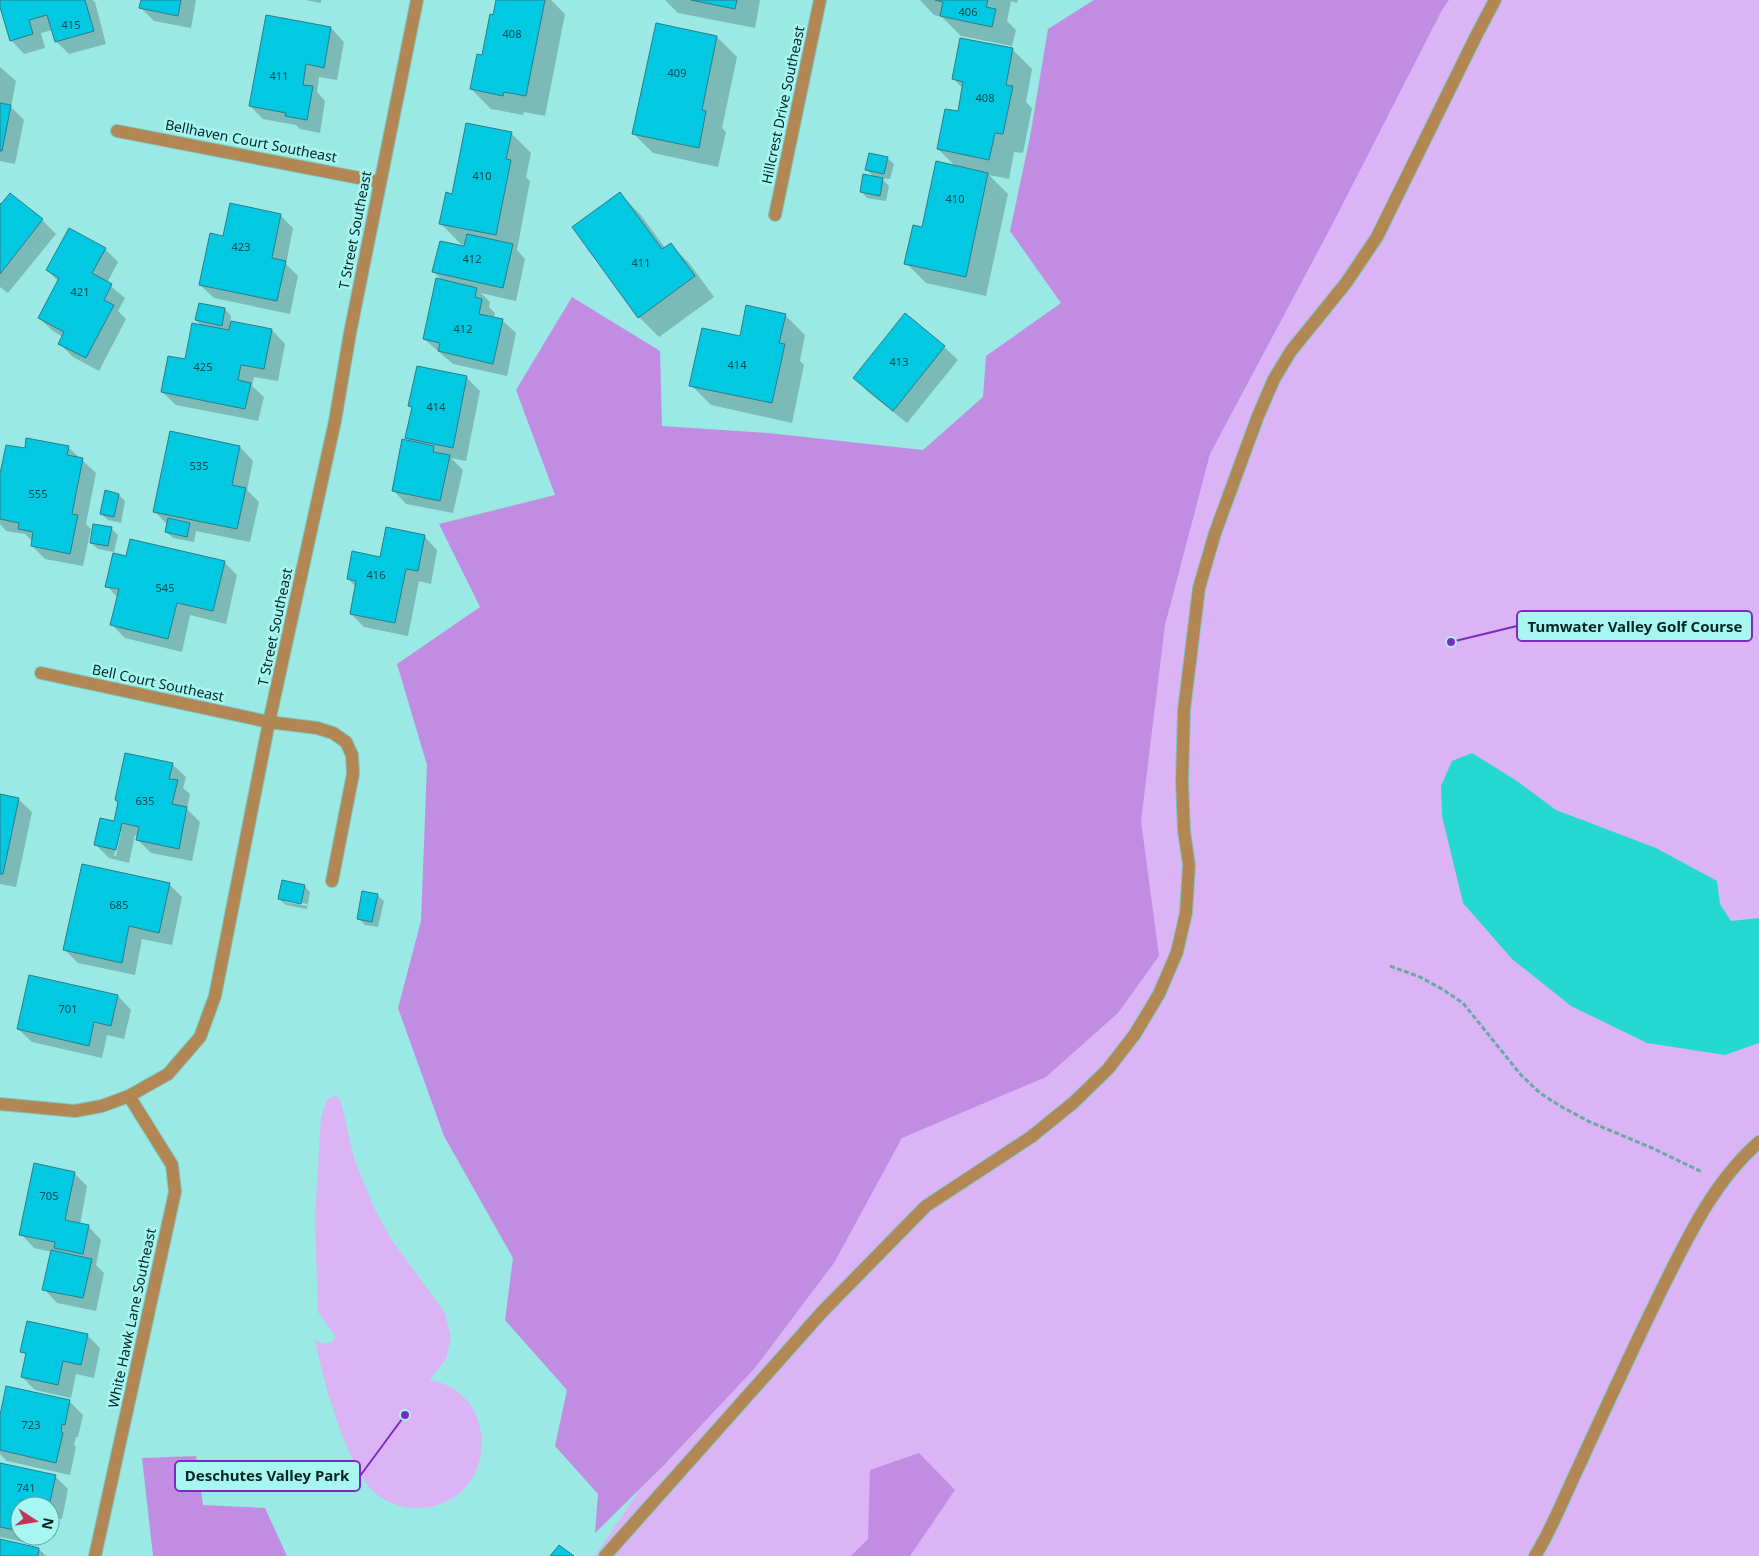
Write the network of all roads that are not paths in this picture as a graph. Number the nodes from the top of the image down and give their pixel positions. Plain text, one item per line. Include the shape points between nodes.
1 (417, 0) edge
2 (820, 0) edge
3 (1496, 0) edge
4 (117, 131) dead end
5 (380, 182) junction
6 (775, 215) dead end
7 (41, 673) dead end
8 (269, 722) junction
9 (332, 880) dead end
10 (129, 1096) junction
11 (0, 1104) edge
12 (1759, 1142) edge
13 (95, 1556) edge
14 (605, 1556) edge
15 (1534, 1556) edge

1 - 5 street, T Street Southeast
2 - 6 street, Hillcrest Drive Southeast
3 - 14 street via 1377,237 1346,283 1290,351 1274,379 1214,533 1199,588 1184,710 1182,782 1189,865 1186,913 1177,952 1160,994 1108,1069 1073,1103 1031,1137 926,1206 823,1311
4 - 5 street, Bellhaven Court Southeast
5 - 8 street, T Street Southeast via 336,421
7 - 8 street, Bell Court Southeast
8 - 9 street, Bell Court Southeast via 333,733 346,742 352,755 353,774
8 - 10 street, T Street Southeast via 217,986 200,1037 168,1074
10 - 11 street, T Street Southeast via 75,1111
10 - 13 street, White Hawk Lane Southeast via 172,1165 175,1192
12 - 15 street via 1742,1157 1690,1233

